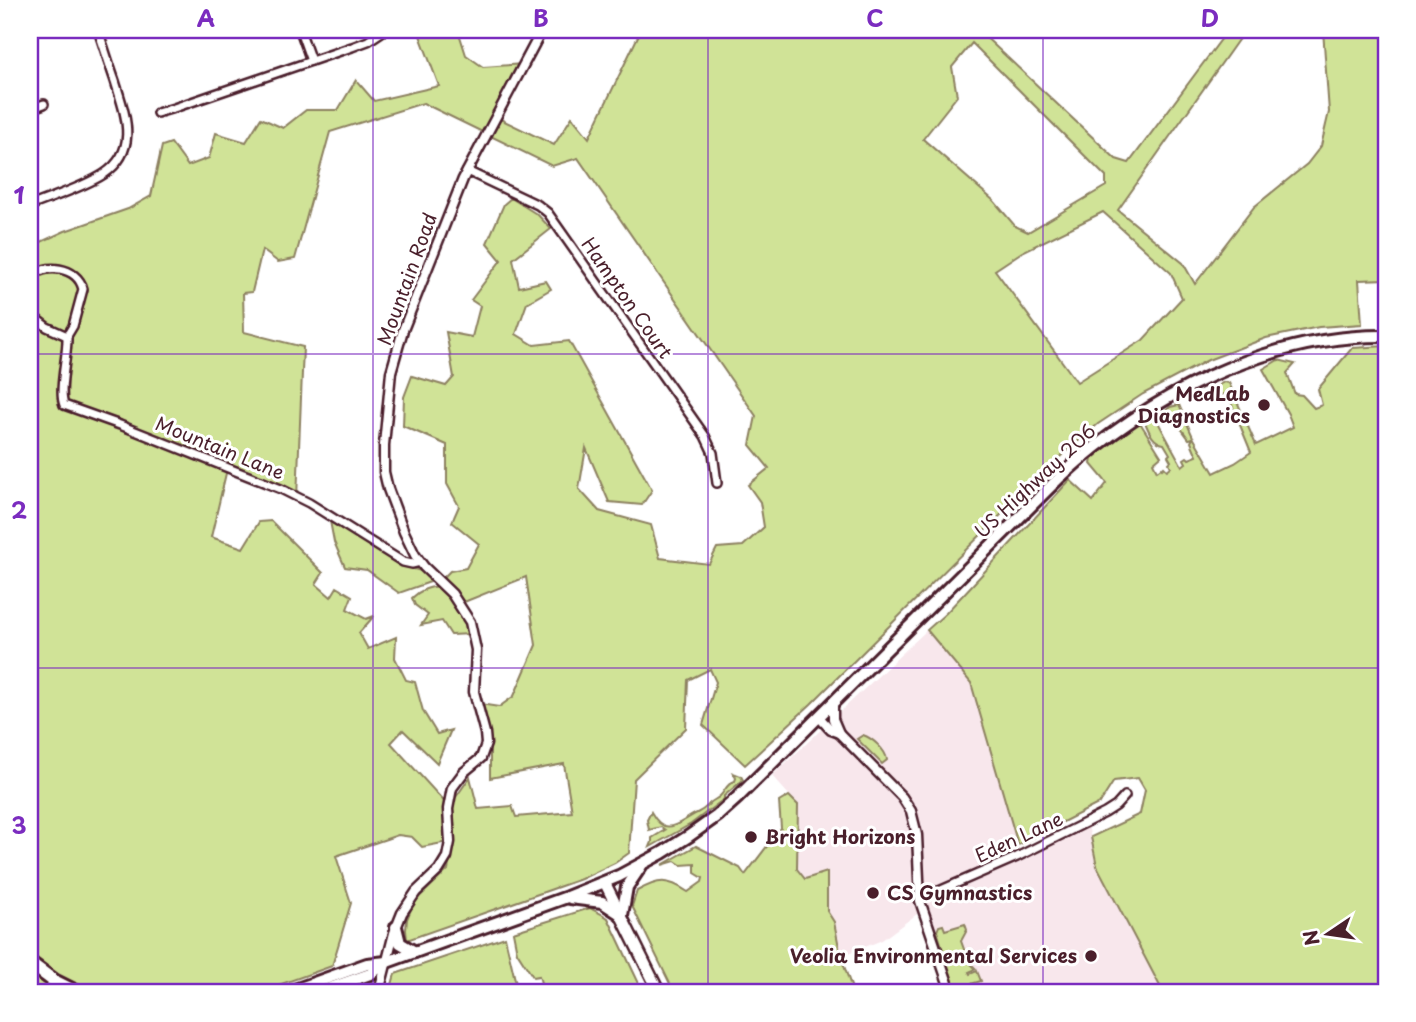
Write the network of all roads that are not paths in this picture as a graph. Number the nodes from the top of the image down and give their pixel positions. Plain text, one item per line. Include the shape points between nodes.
1 (98, 30) edge
2 (300, 30) edge
3 (383, 30) edge
4 (541, 30) edge
5 (310, 61) junction
6 (44, 104) dead end
7 (30, 109) edge
8 (157, 113) dead end
9 (467, 171) junction
10 (30, 206) edge
11 (30, 277) edge
12 (30, 314) edge
13 (67, 336) junction
14 (1386, 336) edge
15 (718, 482) dead end
16 (420, 562) junction
17 (832, 704) junction
18 (819, 718) junction
19 (839, 733) junction
20 (1125, 796) dead end
21 (643, 864) junction
22 (605, 883) junction
23 (919, 895) junction
24 (567, 897) junction
25 (622, 915) junction
26 (396, 927) junction
27 (415, 952) junction
28 (387, 962) junction
29 (30, 963) edge
30 (76, 992) edge
31 (289, 992) edge
32 (319, 992) edge
33 (379, 992) edge
34 (659, 992) edge
35 (951, 992) edge

1 - 10 street via 125,113 125,148 116,164 102,175
2 - 5 street
3 - 5 street via 368,41
4 - 9 street, Mountain Road
5 - 8 street
6 - 7 street
9 - 15 street, Hampton Court via 548,213 705,436
9 - 16 street, Mountain Road via 403,330 387,403 385,481
11 - 13 street via 49,268 80,281 82,292
12 - 13 street
13 - 16 street, Mountain Lane via 64,405 281,489 403,562
14 - 17 highway, US Highway 206 via 1314,344 1250,361 1195,384 1138,416 1060,477
16 - 26 street, Mountain Road via 452,594 470,622 476,650 474,692 486,744 481,758 452,788 445,861 409,901
17 - 18 highway, US Highway 206
17 - 19 street
18 - 19 street
18 - 21 highway, US Highway 206 via 717,816
19 - 23 street via 909,807 917,835
20 - 23 street, Eden Lane via 1105,813 1017,857 939,891
21 - 22 highway, US Highway 206
21 - 25 highway via 627,887
22 - 24 highway, US Highway 206
22 - 25 main road
23 - 35 street
24 - 25 highway via 604,903
24 - 27 highway, US Highway 206
25 - 34 main road
26 - 27 highway via 400,943
26 - 28 street, Mountain Road
27 - 28 highway, US Highway 206
28 - 31 highway via 367,964
28 - 32 highway via 370,974
28 - 33 street, Mountain Road
29 - 30 highway

